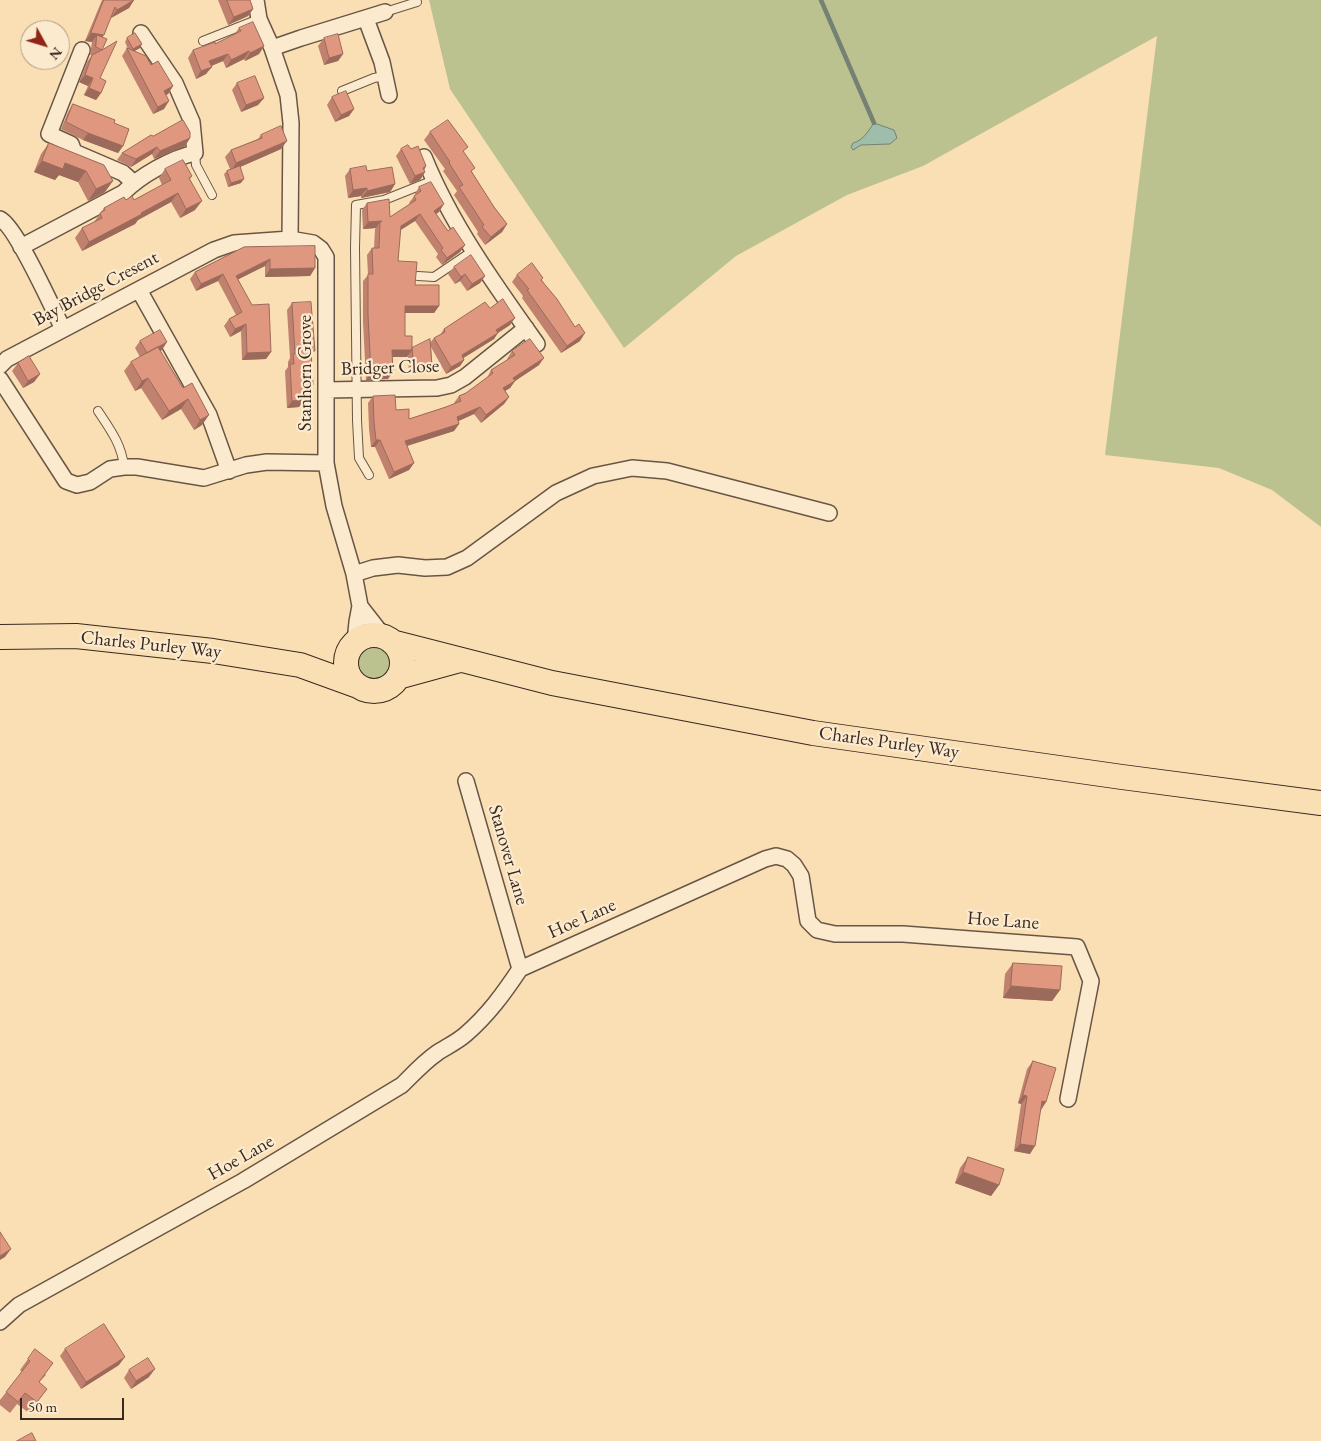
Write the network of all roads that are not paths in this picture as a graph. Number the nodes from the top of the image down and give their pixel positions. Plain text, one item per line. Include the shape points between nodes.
1 (256, 0) edge
2 (417, 2) dead end
3 (385, 12) joint
4 (259, 18) junction
5 (366, 19) junction
6 (141, 33) dead end
7 (203, 41) dead end
8 (272, 48) junction
9 (82, 50) dead end
10 (385, 76) junction
11 (342, 90) edge
12 (389, 95) dead end
13 (195, 153) junction
14 (424, 157) edge
15 (434, 180) junction
16 (134, 182) junction
17 (212, 195) dead end
18 (0, 219) edge
19 (290, 239) junction
20 (21, 248) junction
21 (214, 250) joint
22 (474, 250) junction
23 (418, 276) edge
24 (139, 290) junction
25 (63, 328) junction
26 (526, 328) junction
27 (537, 344) dead end
28 (0, 366) edge
29 (0, 379) edge
30 (356, 389) junction
31 (326, 390) junction
32 (98, 411) dead end
33 (326, 463) junction
34 (124, 467) junction
35 (228, 471) junction
36 (369, 475) dead end
37 (830, 512) dead end
38 (354, 574) junction
39 (360, 606) junction
40 (0, 637) edge
41 (389, 640) junction
42 (351, 648) junction
43 (461, 660) junction
44 (300, 665) junction
45 (398, 677) junction
46 (358, 686) junction
47 (466, 782) dead end
48 (1321, 802) edge
49 (520, 968) junction
50 (1068, 1098) dead end
51 (0, 1322) edge

1 - 4 street
2 - 3 lane
3 - 5 street
4 - 7 lane
4 - 8 street
5 - 8 street
5 - 10 street
6 - 13 street via 175,82 192,122
8 - 19 street via 288,95 291,123
9 - 16 street via 48,134 71,144 74,152 123,173
10 - 11 lane
10 - 12 street
13 - 16 street
13 - 17 lane via 196,165
14 - 15 street
15 - 22 street
15 - 30 lane via 384,200 356,205
16 - 20 street via 123,193
18 - 20 street
19 - 21 street, Stanhorn Grove via 234,243
19 - 31 street, Stanhorn Grove via 313,243 326,257
20 - 25 street
21 - 24 street, Bay Bridge Cresent
22 - 23 lane via 434,277
22 - 26 street
24 - 25 street, Bay Bridge Cresent
24 - 35 street via 209,415
25 - 28 street, Bay Bridge Cresent
26 - 27 street
26 - 30 street, Bridger Close via 451,385
29 - 34 street via 66,481 77,485 90,482 110,469
30 - 31 street, Bridger Close
30 - 36 lane via 359,458
31 - 33 street, Stanhorn Grove
32 - 34 lane via 117,440
33 - 35 street via 267,462
33 - 38 street, Stanhorn Grove via 334,506
34 - 35 street via 204,478
37 - 38 street via 667,471 632,468 593,476 556,493 467,558 447,567 398,565
38 - 39 street, Stanhorn Grove
39 - 41 street, Stanhorn Grove
39 - 42 street, Stanhorn Grove
40 - 44 main road, Charles Purley Way via 76,636 213,651
41 - 42 main road via 369,636
41 - 43 main road, Charles Purley Way
41 - 45 main road via 401,659
42 - 44 main road, Charles Purley Way
42 - 46 main road via 347,672
43 - 45 main road, Charles Purley Way
43 - 48 main road, Charles Purley Way via 552,682 813,733
44 - 46 main road, Charles Purley Way
45 - 46 main road via 384,689 366,690
47 - 49 street, Stanover Lane
49 - 50 street, Hoe Lane via 765,858 776,856 787,859 801,876 808,921 817,930 835,934 903,934 1077,947 1091,981
49 - 51 street, Hoe Lane via 483,1019 420,1066 402,1085 243,1181 19,1305

